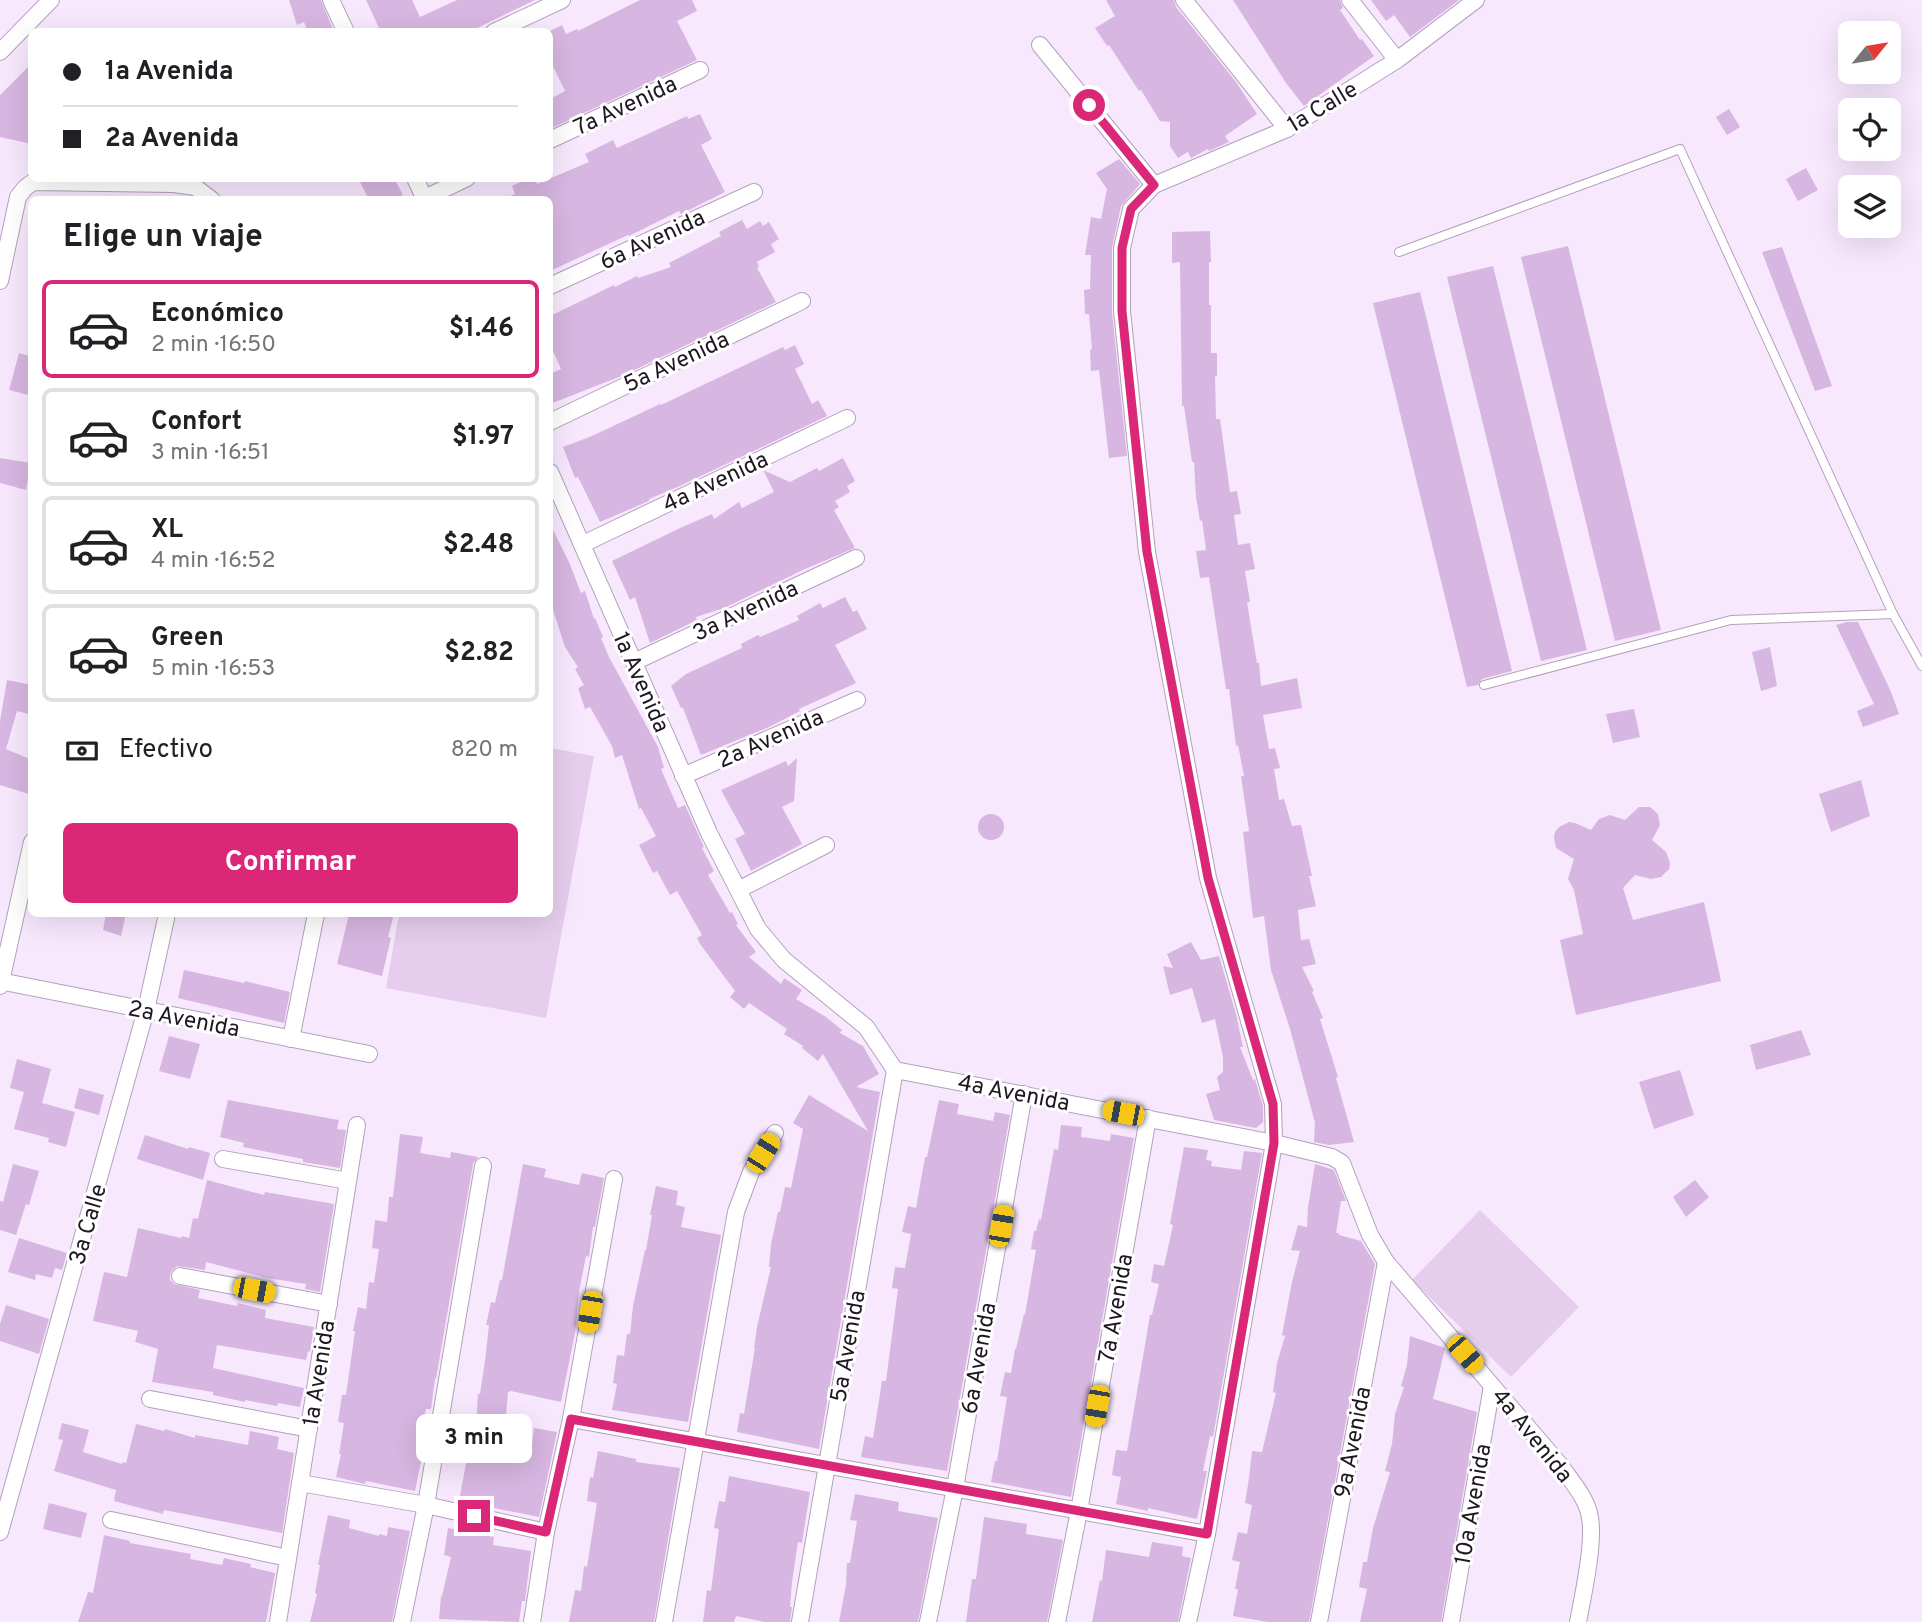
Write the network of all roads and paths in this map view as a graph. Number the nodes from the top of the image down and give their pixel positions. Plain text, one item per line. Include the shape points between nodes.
1 (51, 0) edge
2 (331, 0) edge
3 (562, 0) edge
4 (1185, 0) edge
5 (1350, 0) edge
6 (1476, 0) edge
7 (344, 28) edge
8 (502, 28) edge
9 (1040, 45) dead end
10 (0, 52) edge
11 (1397, 60) junction
12 (700, 70) dead end
13 (1287, 129) junction
14 (553, 139) edge
15 (459, 182) edge
16 (1154, 185) junction
17 (173, 192) edge
18 (754, 192) dead end
19 (209, 196) edge
20 (431, 196) edge
21 (1399, 252) dead end
22 (0, 281) edge
23 (553, 285) edge
24 (802, 301) dead end
25 (848, 418) dead end
26 (553, 421) edge
27 (553, 479) edge
28 (583, 544) junction
29 (856, 558) dead end
30 (1893, 614) junction
31 (634, 662) junction
32 (1922, 666) edge
33 (1484, 685) dead end
34 (857, 700) dead end
35 (683, 776) junction
36 (826, 845) dead end
37 (28, 860) edge
38 (738, 890) junction
39 (166, 917) edge
40 (315, 917) edge
41 (0, 983) edge
42 (146, 1010) junction
43 (291, 1039) junction
44 (369, 1054) dead end
45 (895, 1070) junction
46 (1024, 1094) junction
47 (1148, 1118) junction
48 (357, 1125) dead end
49 (775, 1133) dead end
50 (1274, 1143) junction
51 (223, 1159) dead end
52 (483, 1166) dead end
53 (614, 1179) dead end
54 (348, 1181) junction
55 (1386, 1262) junction
56 (180, 1276) dead end
57 (329, 1304) junction
58 (1492, 1385) junction
59 (150, 1399) dead end
60 (571, 1419) junction
61 (309, 1429) junction
62 (696, 1441) junction
63 (827, 1465) junction
64 (300, 1483) junction
65 (955, 1488) junction
66 (426, 1505) junction
67 (1079, 1511) junction
68 (111, 1520) dead end
69 (0, 1532) edge
70 (546, 1532) junction
71 (1207, 1534) junction
72 (288, 1558) junction
73 (278, 1622) edge
74 (402, 1622) edge
75 (532, 1622) edge
76 (664, 1622) edge
77 (800, 1622) edge
78 (928, 1622) edge
79 (1057, 1622) edge
80 (1188, 1622) edge
81 (1319, 1622) edge
82 (1451, 1622) edge
83 (1578, 1622) edge

1 - 10 street
2 - 7 street
3 - 8 street
4 - 13 street
5 - 11 street
6 - 11 street, 1a Calle
9 - 16 street
11 - 13 street, 1a Calle
12 - 14 street, 7a Avenida
13 - 16 street, 1a Calle
15 - 20 street
16 - 50 street via 1131,209 1122,248 1122,311 1147,552 1208,878 1273,1104
17 - 19 street via 195,187
17 - 22 street via 33,182 18,198
18 - 23 street, 6a Avenida
21 - 30 lane via 1680,149
24 - 26 street, 5a Avenida
25 - 28 street, 4a Avenida
27 - 28 street, 1a Avenida
28 - 31 street, 1a Avenida
29 - 31 street, 3a Avenida
30 - 32 lane
30 - 33 lane via 1731,620
31 - 35 street, 1a Avenida
34 - 35 street, 2a Avenida
35 - 38 street, 1a Avenida
36 - 38 street
37 - 41 street
38 - 45 street, 1a Avenida via 758,929 784,960 866,1027
39 - 42 street, 3a Calle
40 - 43 street
41 - 42 street, 2a Avenida
42 - 43 street, 2a Avenida
42 - 69 street, 3a Calle
43 - 44 street, 2a Avenida
45 - 46 street, 4a Avenida
45 - 63 street, 5a Avenida
46 - 47 street, 4a Avenida
46 - 65 street, 6a Avenida
47 - 50 street, 4a Avenida
47 - 67 street, 7a Avenida
48 - 54 street, 1a Avenida
49 - 62 street via 751,1172 736,1212
50 - 55 street, 4a Avenida via 1342,1163
50 - 71 street
51 - 54 street
52 - 66 street
53 - 60 street
54 - 57 street, 1a Avenida
55 - 58 street, 4a Avenida
55 - 81 street, 9a Avenida
56 - 57 street
57 - 61 street, 1a Avenida
58 - 82 street, 10a Avenida
58 - 83 street, 4a Avenida via 1561,1466 1590,1513 1591,1538
59 - 61 street
60 - 62 street
60 - 70 street
61 - 64 street, 1a Avenida
62 - 63 street
62 - 76 street
63 - 65 street
63 - 77 street, 5a Avenida
64 - 66 street
64 - 72 street, 1a Avenida
65 - 67 street
65 - 78 street, 6a Avenida
66 - 70 street
66 - 74 street
67 - 71 street
67 - 79 street, 7a Avenida
68 - 72 street
70 - 75 street
71 - 80 street
72 - 73 street, 1a Avenida

